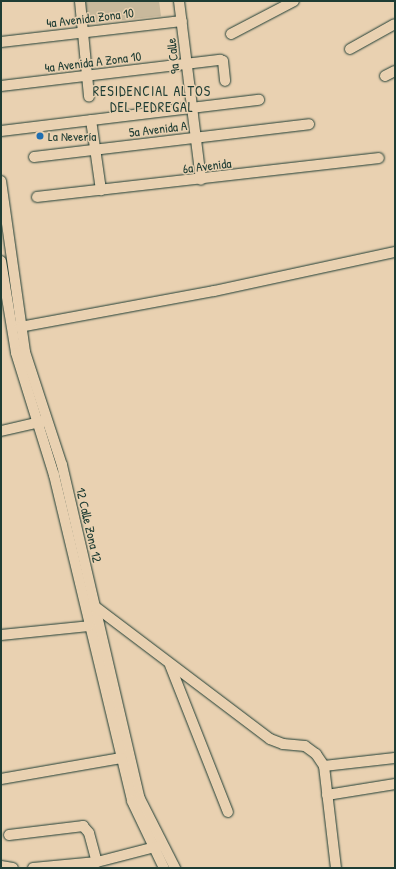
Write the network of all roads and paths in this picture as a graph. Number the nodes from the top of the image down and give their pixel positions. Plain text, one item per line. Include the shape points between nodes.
1 (80, 1) edge
2 (179, 1) edge
3 (294, 1) edge
4 (182, 21) junction
5 (395, 24) edge
6 (83, 32) junction
7 (231, 34) dead end
8 (1, 42) edge
9 (350, 49) dead end
10 (187, 64) junction
11 (395, 71) edge
12 (86, 76) junction
13 (385, 76) dead end
14 (225, 81) dead end
15 (1, 86) edge
16 (89, 97) dead end
17 (259, 100) dead end
18 (192, 108) junction
19 (91, 120) junction
20 (309, 124) dead end
21 (1, 131) edge
22 (196, 138) junction
23 (95, 150) junction
24 (34, 157) dead end
25 (379, 158) dead end
26 (202, 180) junction
27 (1, 181) edge
28 (101, 190) junction
29 (37, 197) dead end
30 (395, 252) edge
31 (1, 261) edge
32 (8, 274) junction
33 (20, 327) junction
34 (43, 421) junction
35 (1, 431) edge
36 (95, 605) junction
37 (85, 607) junction
38 (89, 626) junction
39 (1, 635) edge
40 (170, 665) junction
41 (121, 758) junction
42 (395, 758) edge
43 (324, 766) junction
44 (1, 780) edge
45 (395, 784) edge
46 (327, 795) junction
47 (228, 812) dead end
48 (8, 835) dead end
49 (158, 847) junction
50 (97, 862) junction
51 (1, 866) edge
52 (13, 868) edge
53 (33, 868) edge
54 (164, 868) edge
55 (175, 868) edge
56 (336, 868) edge

1 - 6 street
2 - 4 street, 9a Calle
3 - 7 street
4 - 6 street, 4a Avenida Zona 10
4 - 10 street, 9a Calle
5 - 9 street
6 - 8 street, 4a Avenida Zona 10
6 - 12 street
10 - 12 street, 4a Avenida A Zona 10
10 - 14 street, 4a Avenida A Zona 10 via 221,60
10 - 18 street, 9a Calle
11 - 13 street
12 - 15 street, 4a Avenida A Zona 10
12 - 16 street
17 - 18 street
18 - 19 street
18 - 22 street, 9a Calle
19 - 21 street
19 - 23 street
20 - 22 street, 5a Avenida A
22 - 23 street, 5a Avenida A
22 - 26 street, 9a Calle
23 - 24 street, 5a Avenida A
23 - 28 street
25 - 26 street, 6a Avenida
26 - 28 street, 6a Avenida
27 - 32 street, 12 Calle Zona 12
28 - 29 street, 6a Avenida
30 - 33 street via 214,291
31 - 32 street, 12 Calle Zona 12
32 - 33 street, 12 Calle Zona 12
32 - 34 street, 12 Calle Zona 12 via 16,353
33 - 34 street, 12 Calle Zona 12
34 - 35 street
34 - 36 street, 12 Calle Zona 12 via 62,465
34 - 37 street, 12 Calle Zona 12
36 - 37 street
36 - 40 street
36 - 49 street, 12 Calle Zona 12 via 138,797
37 - 38 street, 12 Calle Zona 12
38 - 39 street
38 - 41 street, 12 Calle Zona 12
40 - 43 street via 270,739 309,748
40 - 47 street
41 - 44 street
41 - 49 street, 12 Calle Zona 12 via 132,801
42 - 43 street
43 - 46 street
45 - 46 street
46 - 56 street
48 - 50 street via 83,826 89,833
49 - 50 street
49 - 54 street, 12 Calle Zona 12
49 - 55 street, 12 Calle Zona 12
50 - 53 street
51 - 52 street

